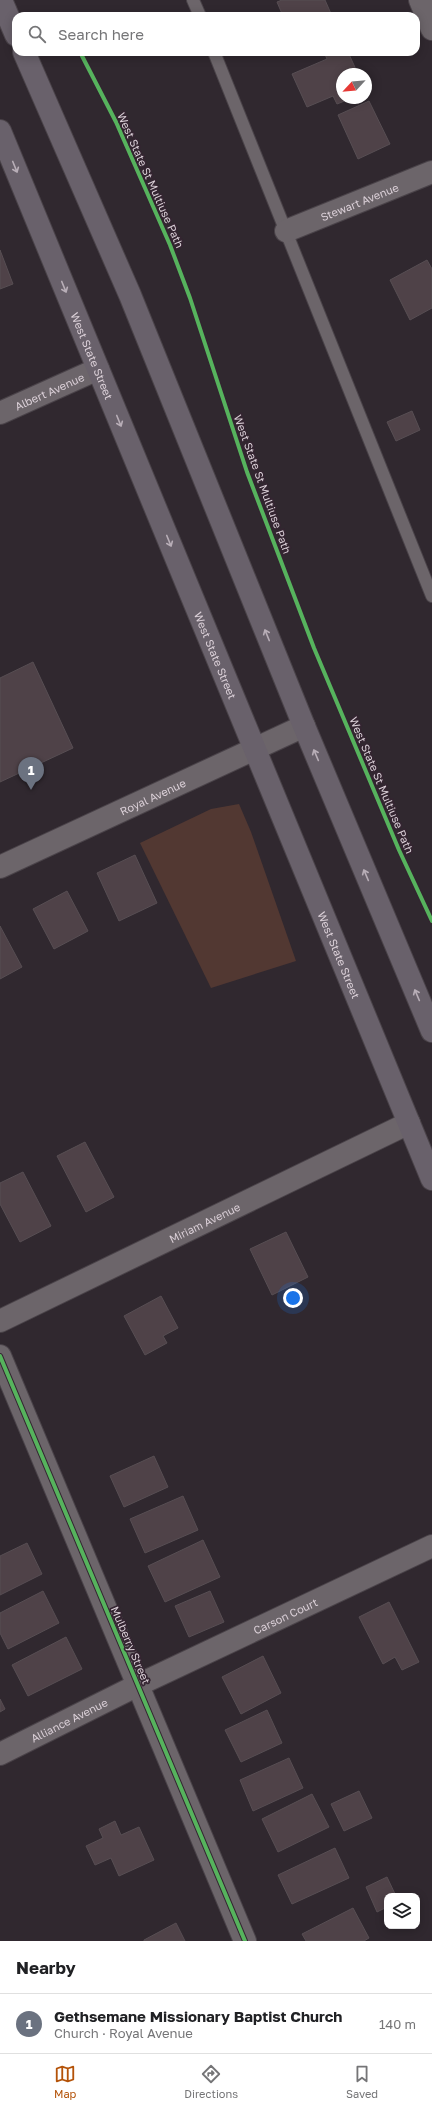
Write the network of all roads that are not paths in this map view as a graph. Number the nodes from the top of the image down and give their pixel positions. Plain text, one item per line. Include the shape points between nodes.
1 (1, 0) edge
2 (193, 0) edge
3 (420, 0) edge
4 (198, 12) edge
5 (12, 25) edge
6 (432, 29) edge
7 (26, 56) edge
8 (216, 56) edge
9 (0, 131) edge
10 (432, 172) edge
11 (286, 231) junction
12 (98, 369) junction
13 (0, 412) edge
14 (432, 596) edge
15 (304, 726) junction
16 (255, 749) junction
17 (0, 867) edge
18 (432, 1031) edge
19 (409, 1123) junction
20 (432, 1178) edge
21 (0, 1321) edge
22 (0, 1356) edge
23 (432, 1546) edge
24 (138, 1684) junction
25 (0, 1754) edge
26 (245, 1941) edge

1 - 5 main road
2 - 4 lane
3 - 6 street
15 -> 7 main road via 130,295
8 - 11 lane
9 -> 12 main road, West State Street
10 - 11 street, Stewart Avenue
11 - 14 lane
12 - 13 street, Albert Avenue
12 -> 16 main road, West State Street
15 - 16 street, Royal Avenue
18 -> 15 main road
16 - 17 street, Royal Avenue
16 - 19 main road, West State Street
19 - 20 main road, West State Street
19 - 21 street, Miriam Avenue
22 - 24 street, Mulberry Street
23 - 24 street, Carson Court
24 - 25 street, Alliance Avenue
24 - 26 street, Mulberry Street

